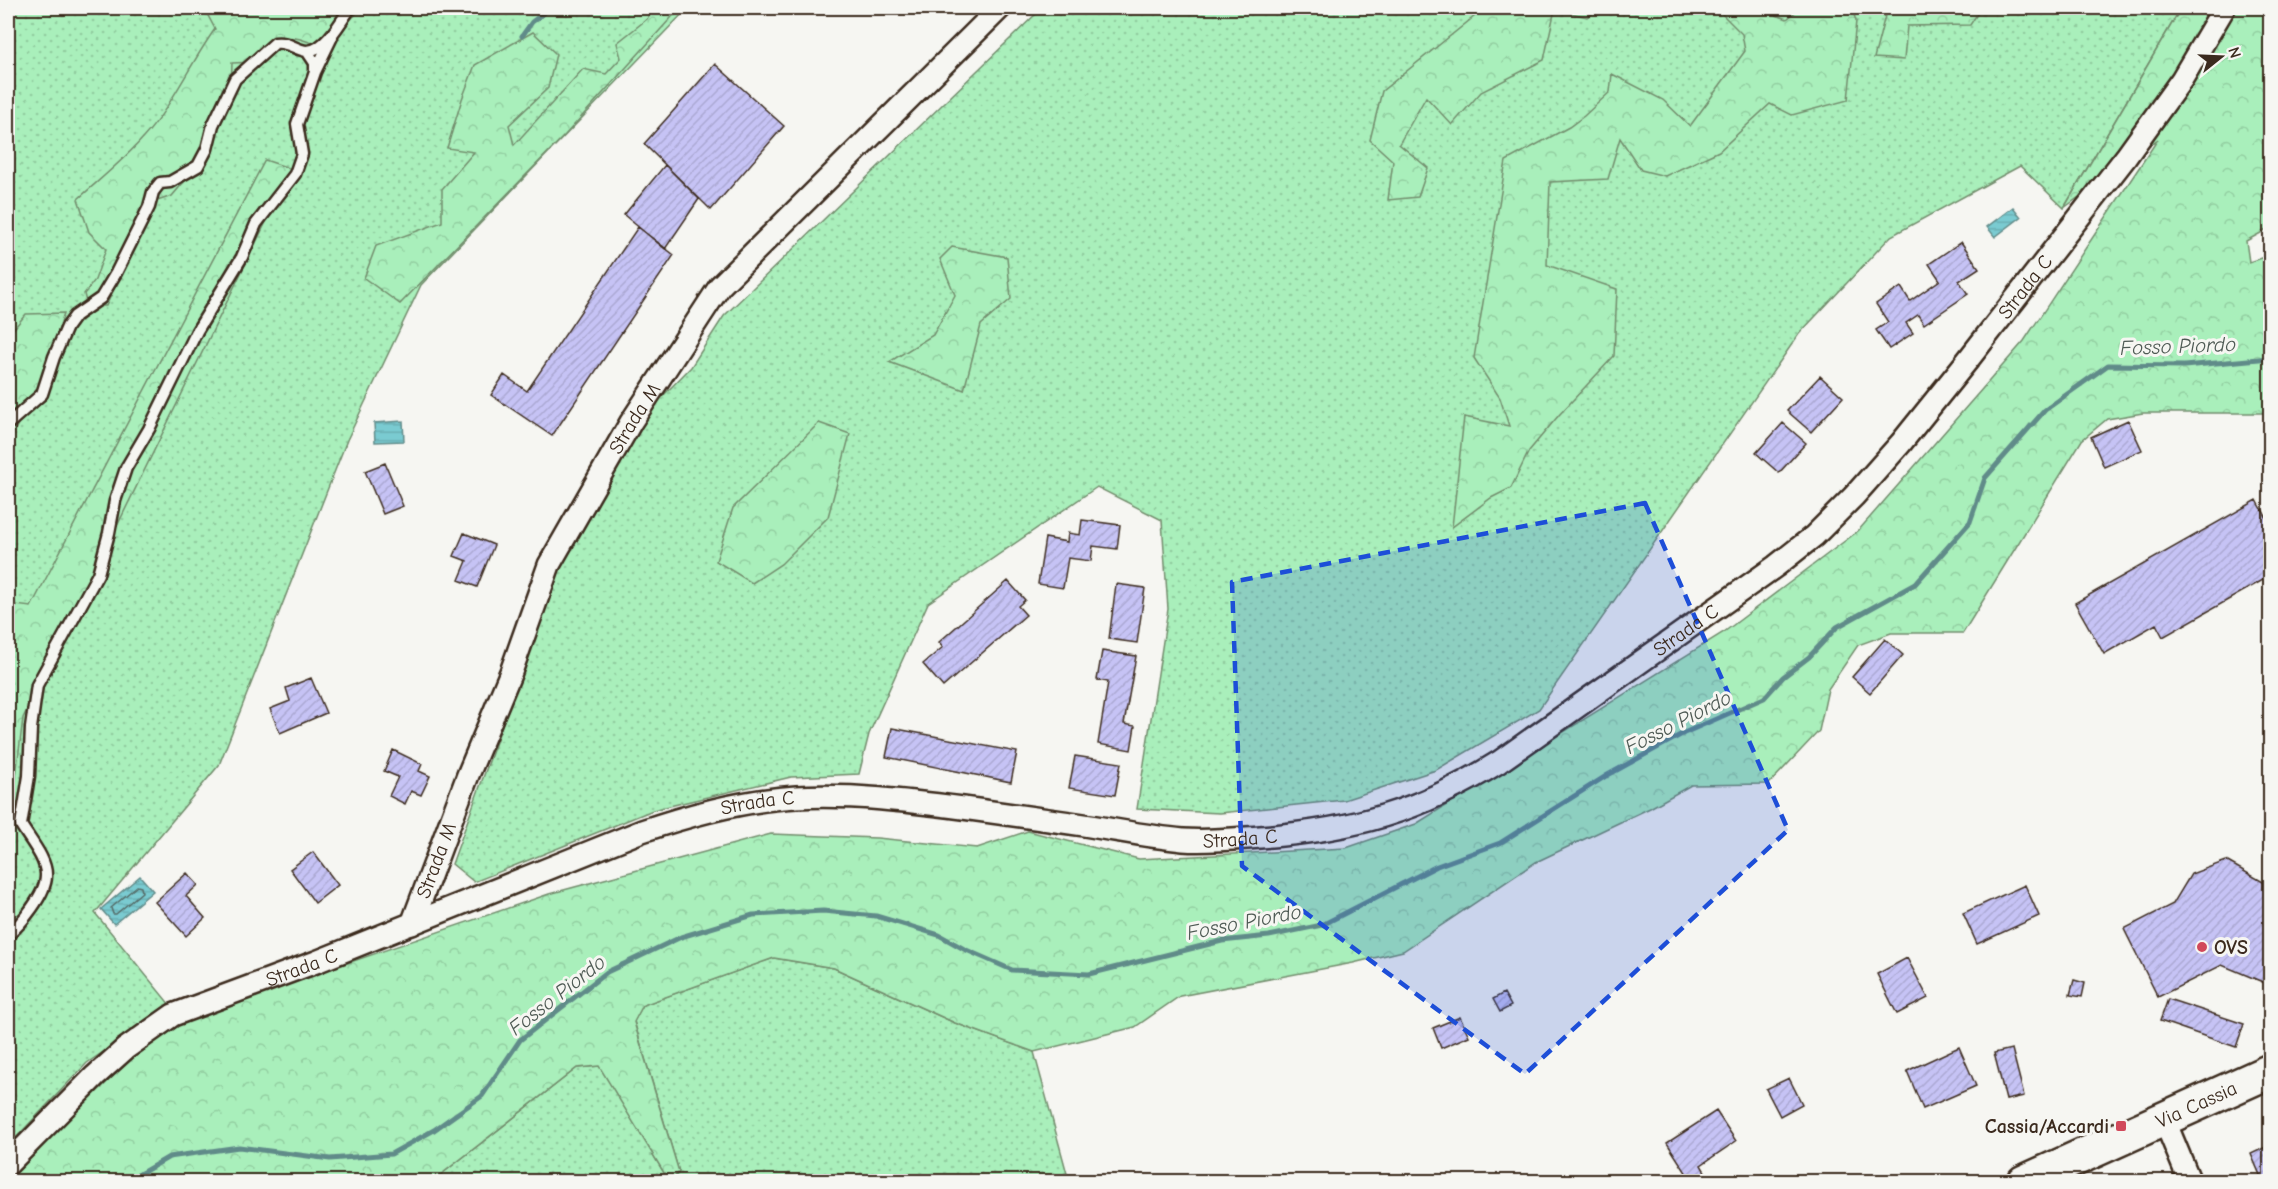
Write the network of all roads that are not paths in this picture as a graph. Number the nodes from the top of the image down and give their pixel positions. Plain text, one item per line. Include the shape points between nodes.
1 (350, 8) edge
2 (1000, 8) edge
3 (2224, 8) edge
4 (334, 33) junction
5 (307, 51) junction
6 (315, 72) junction
7 (8, 424) edge
8 (412, 924) junction
9 (8, 935) edge
10 (2271, 1071) edge
11 (2164, 1119) junction
12 (8, 1164) edge
13 (2025, 1182) edge
14 (2190, 1182) edge

1 - 4 lane
2 - 8 street, Strada M via 720,286 631,422 549,565
3 - 8 street, Strada C via 2182,79 2126,157 1893,452 1833,518 1776,566 1499,762 1442,794 1394,814 1348,826 1213,840 1166,838 884,798 796,797 758,801 693,814 651,828
4 - 5 lane via 316,49
4 - 6 lane
5 - 6 lane via 315,63
5 - 7 lane via 283,42 275,44 235,79 198,166 170,182 160,183 153,192 101,298 75,316 67,327 42,394
6 - 9 lane via 297,124 302,154 295,174 256,224 242,257 197,332 126,468 98,574 37,685 21,825 42,860 46,876 33,906
8 - 12 street, Strada C via 212,999 164,1021 95,1076
10 - 11 main road, Via Cassia
11 - 13 main road, Via Cassia
11 - 14 street

